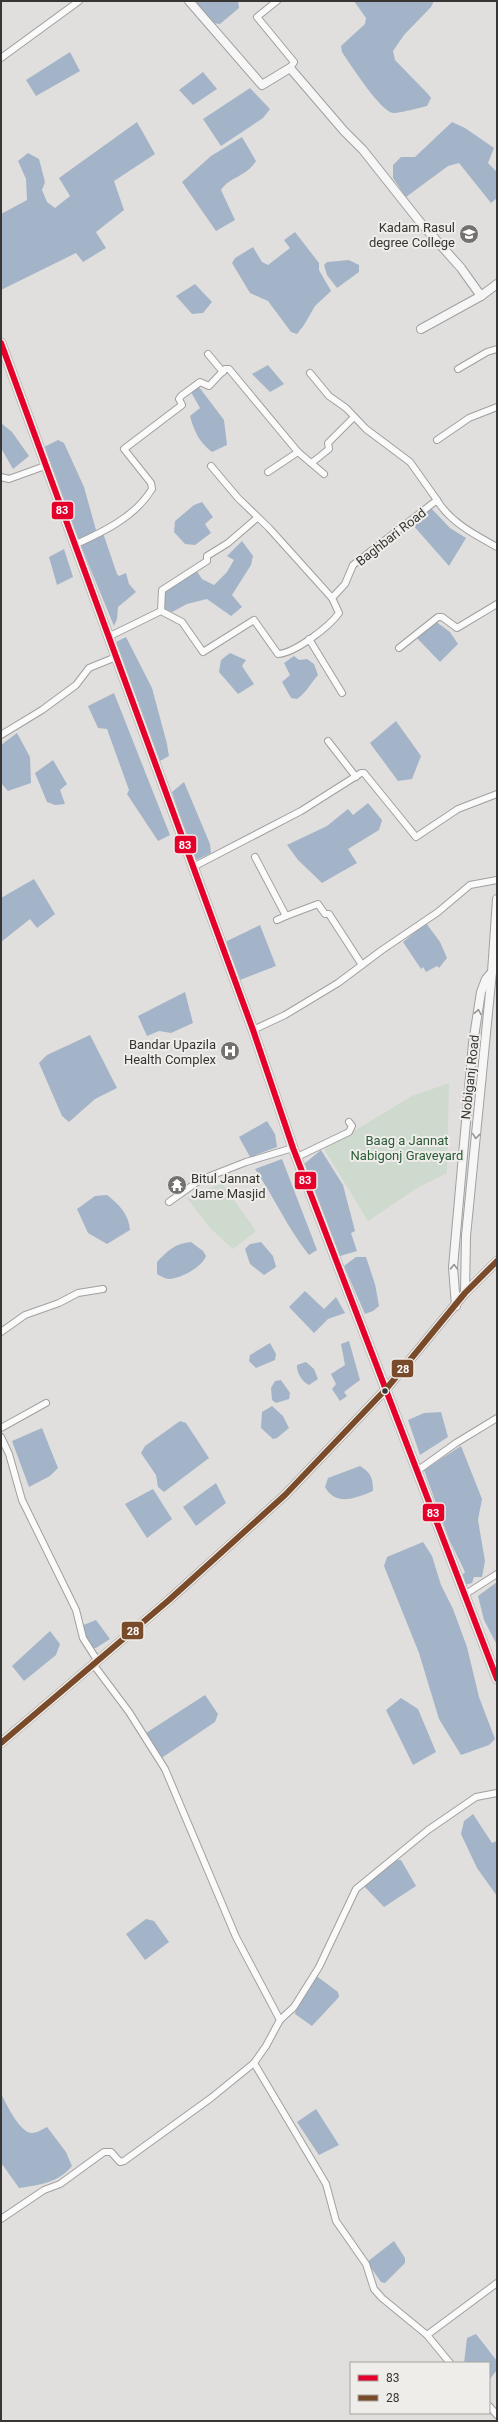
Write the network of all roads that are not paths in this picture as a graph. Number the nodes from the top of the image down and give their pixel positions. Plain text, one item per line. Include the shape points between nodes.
1 (80, 1) edge
2 (189, 1) edge
3 (277, 1) edge
4 (1, 58) edge
5 (290, 68) junction
6 (497, 284) edge
7 (481, 296) junction
8 (422, 329) dead end
9 (1, 343) edge
10 (497, 349) edge
11 (208, 354) dead end
12 (458, 369) dead end
13 (223, 372) junction
14 (310, 373) dead end
15 (497, 407) edge
16 (354, 416) junction
17 (437, 440) dead end
18 (298, 452) junction
19 (311, 463) junction
20 (45, 466) junction
21 (211, 466) dead end
22 (268, 472) dead end
23 (324, 474) dead end
24 (1, 477) edge
25 (437, 500) junction
26 (257, 518) junction
27 (74, 546) junction
28 (497, 547) edge
29 (332, 598) junction
30 (497, 604) edge
31 (161, 611) junction
32 (108, 637) junction
33 (309, 639) junction
34 (399, 648) dead end
35 (116, 657) junction
36 (342, 693) dead end
37 (1, 735) edge
38 (328, 741) dead end
39 (356, 777) junction
40 (497, 794) edge
41 (255, 857) dead end
42 (196, 865) junction
43 (497, 880) edge
44 (497, 899) edge
45 (286, 916) junction
46 (276, 920) dead end
47 (496, 946) edge
48 (362, 965) junction
49 (492, 972) junction
50 (253, 1030) junction
51 (349, 1122) dead end
52 (295, 1152) junction
53 (169, 1202) dead end
54 (497, 1261) edge
55 (103, 1289) dead end
56 (466, 1294) junction
57 (456, 1306) junction
58 (1, 1332) edge
59 (386, 1388) junction
60 (46, 1403) dead end
61 (497, 1418) edge
62 (1, 1428) edge
63 (1, 1438) edge
64 (417, 1471) junction
65 (497, 1574) edge
66 (464, 1595) junction
67 (95, 1662) junction
68 (497, 1679) edge
69 (1, 1743) edge
70 (497, 1792) edge
71 (280, 2020) junction
72 (254, 2063) junction
73 (1, 2219) edge
74 (497, 2283) edge
75 (427, 2335) junction
76 (449, 2362) edge
77 (490, 2407) edge
78 (497, 2415) edge

1 - 4 street
2 - 5 main road via 262,85
3 - 5 street via 256,17 294,62
5 - 7 main road via 363,150 420,222 461,268
6 - 7 main road
7 - 8 main road
9 - 20 main road
10 - 12 street
11 - 13 street
13 - 18 street via 229,369
13 - 27 street via 209,386 200,382 181,396 179,399 182,404 124,449 151,483 152,489 130,514
14 - 16 street via 329,396
15 - 17 street via 469,418
16 - 19 street via 328,443 329,449
16 - 25 street via 366,429 410,462
18 - 19 street
18 - 22 street
19 - 23 street
20 - 24 street via 9,479
20 - 27 main road
21 - 26 street
25 - 28 street, Baghbari Road via 444,512 459,525
25 - 29 street, Baghbari Road via 353,565 345,584
26 - 29 street
26 - 31 street via 228,543 207,556 207,561 162,590
27 - 32 main road
29 - 33 street via 339,613
30 - 34 street via 457,628 440,616
31 - 32 street
31 - 33 street via 182,622 203,652 254,620 278,654 295,648
32 - 35 main road
33 - 36 street
35 - 37 street via 89,668 76,684 42,710
35 - 42 main road
38 - 39 street
39 - 40 street via 364,773 416,837 458,809
39 - 42 street via 301,811
41 - 45 street
42 - 50 main road
43 - 48 street via 470,885 438,912
44 - 47 main road, Nobiganj Road
45 - 46 street
45 - 48 street via 318,904 325,914 329,914
47 - 49 main road, Nobiganj Road
48 - 50 street via 338,983 285,1015
49 -> 56 main road, Nobiganj Road via 466,1236
57 -> 49 main road, Nobiganj Road via 453,1267 473,1043 482,992 486,979
50 - 52 main road
51 - 52 street via 352,1126 349,1132
52 - 53 street via 246,1162 200,1180
52 - 59 main road
54 - 56 main road
55 - 58 street via 78,1293 25,1315
56 - 57 main road
57 - 59 main road
59 - 64 main road
59 - 67 main road via 346,1432 247,1530
60 - 62 street
61 - 64 street
63 - 67 street via 9,1454 22,1500 76,1610 83,1638
64 - 66 main road
65 - 66 street
66 - 68 main road
67 - 69 main road
67 - 71 street via 165,1769 236,1937
70 - 71 street via 476,1797 428,1830 356,1888 319,1967 294,2007
71 - 72 street
72 - 73 street via 124,2161 118,2160 111,2152 104,2152 60,2184 44,2190
72 - 75 street via 326,2184 336,2221 366,2264 374,2289
74 - 75 street
75 - 76 street
77 - 78 street

